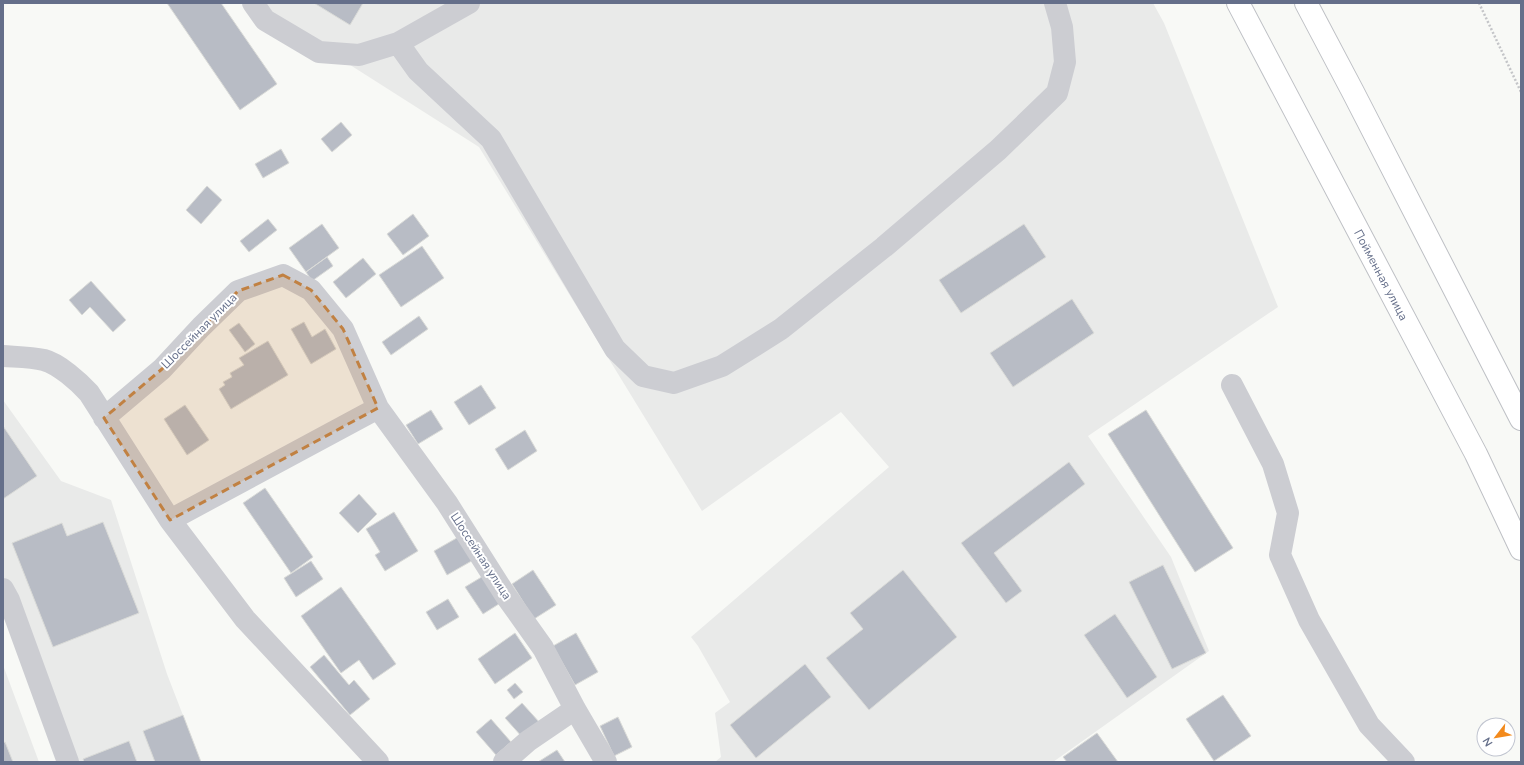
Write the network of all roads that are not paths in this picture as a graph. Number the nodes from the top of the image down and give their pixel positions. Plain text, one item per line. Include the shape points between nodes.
1 (253, 3) edge
2 (469, 3) edge
3 (1056, 3) edge
4 (1238, 3) edge
5 (1306, 3) edge
6 (398, 43) junction
7 (3, 356) edge
8 (1232, 385) dead end
9 (378, 408) junction
10 (104, 418) junction
11 (1521, 419) edge
12 (170, 520) junction
13 (1521, 549) edge
14 (3, 588) edge
15 (576, 709) junction
16 (68, 762) edge
17 (378, 762) edge
18 (504, 762) edge
19 (606, 762) edge
20 (1404, 762) edge

1 - 6 street via 265,20 319,52 359,55
2 - 6 street
3 - 6 street via 1062,27 1065,62 1057,93 998,150 781,329 722,366 674,383 644,376 615,349 491,139 418,71
4 - 13 main road, Пойменная улица via 1472,447
5 - 11 main road
7 - 10 street via 45,360 75,378 90,393
8 - 20 street via 1273,464 1288,513 1280,555 1309,620 1369,725
9 - 10 street, Шоссейная улица via 344,329 311,290 283,275 238,291 162,369
9 - 12 street
9 - 15 street, Шоссейная улица via 447,503 506,596 543,648
10 - 12 street
12 - 17 street via 245,619
14 - 16 street
15 - 18 street via 528,741
15 - 19 street, Шоссейная улица

